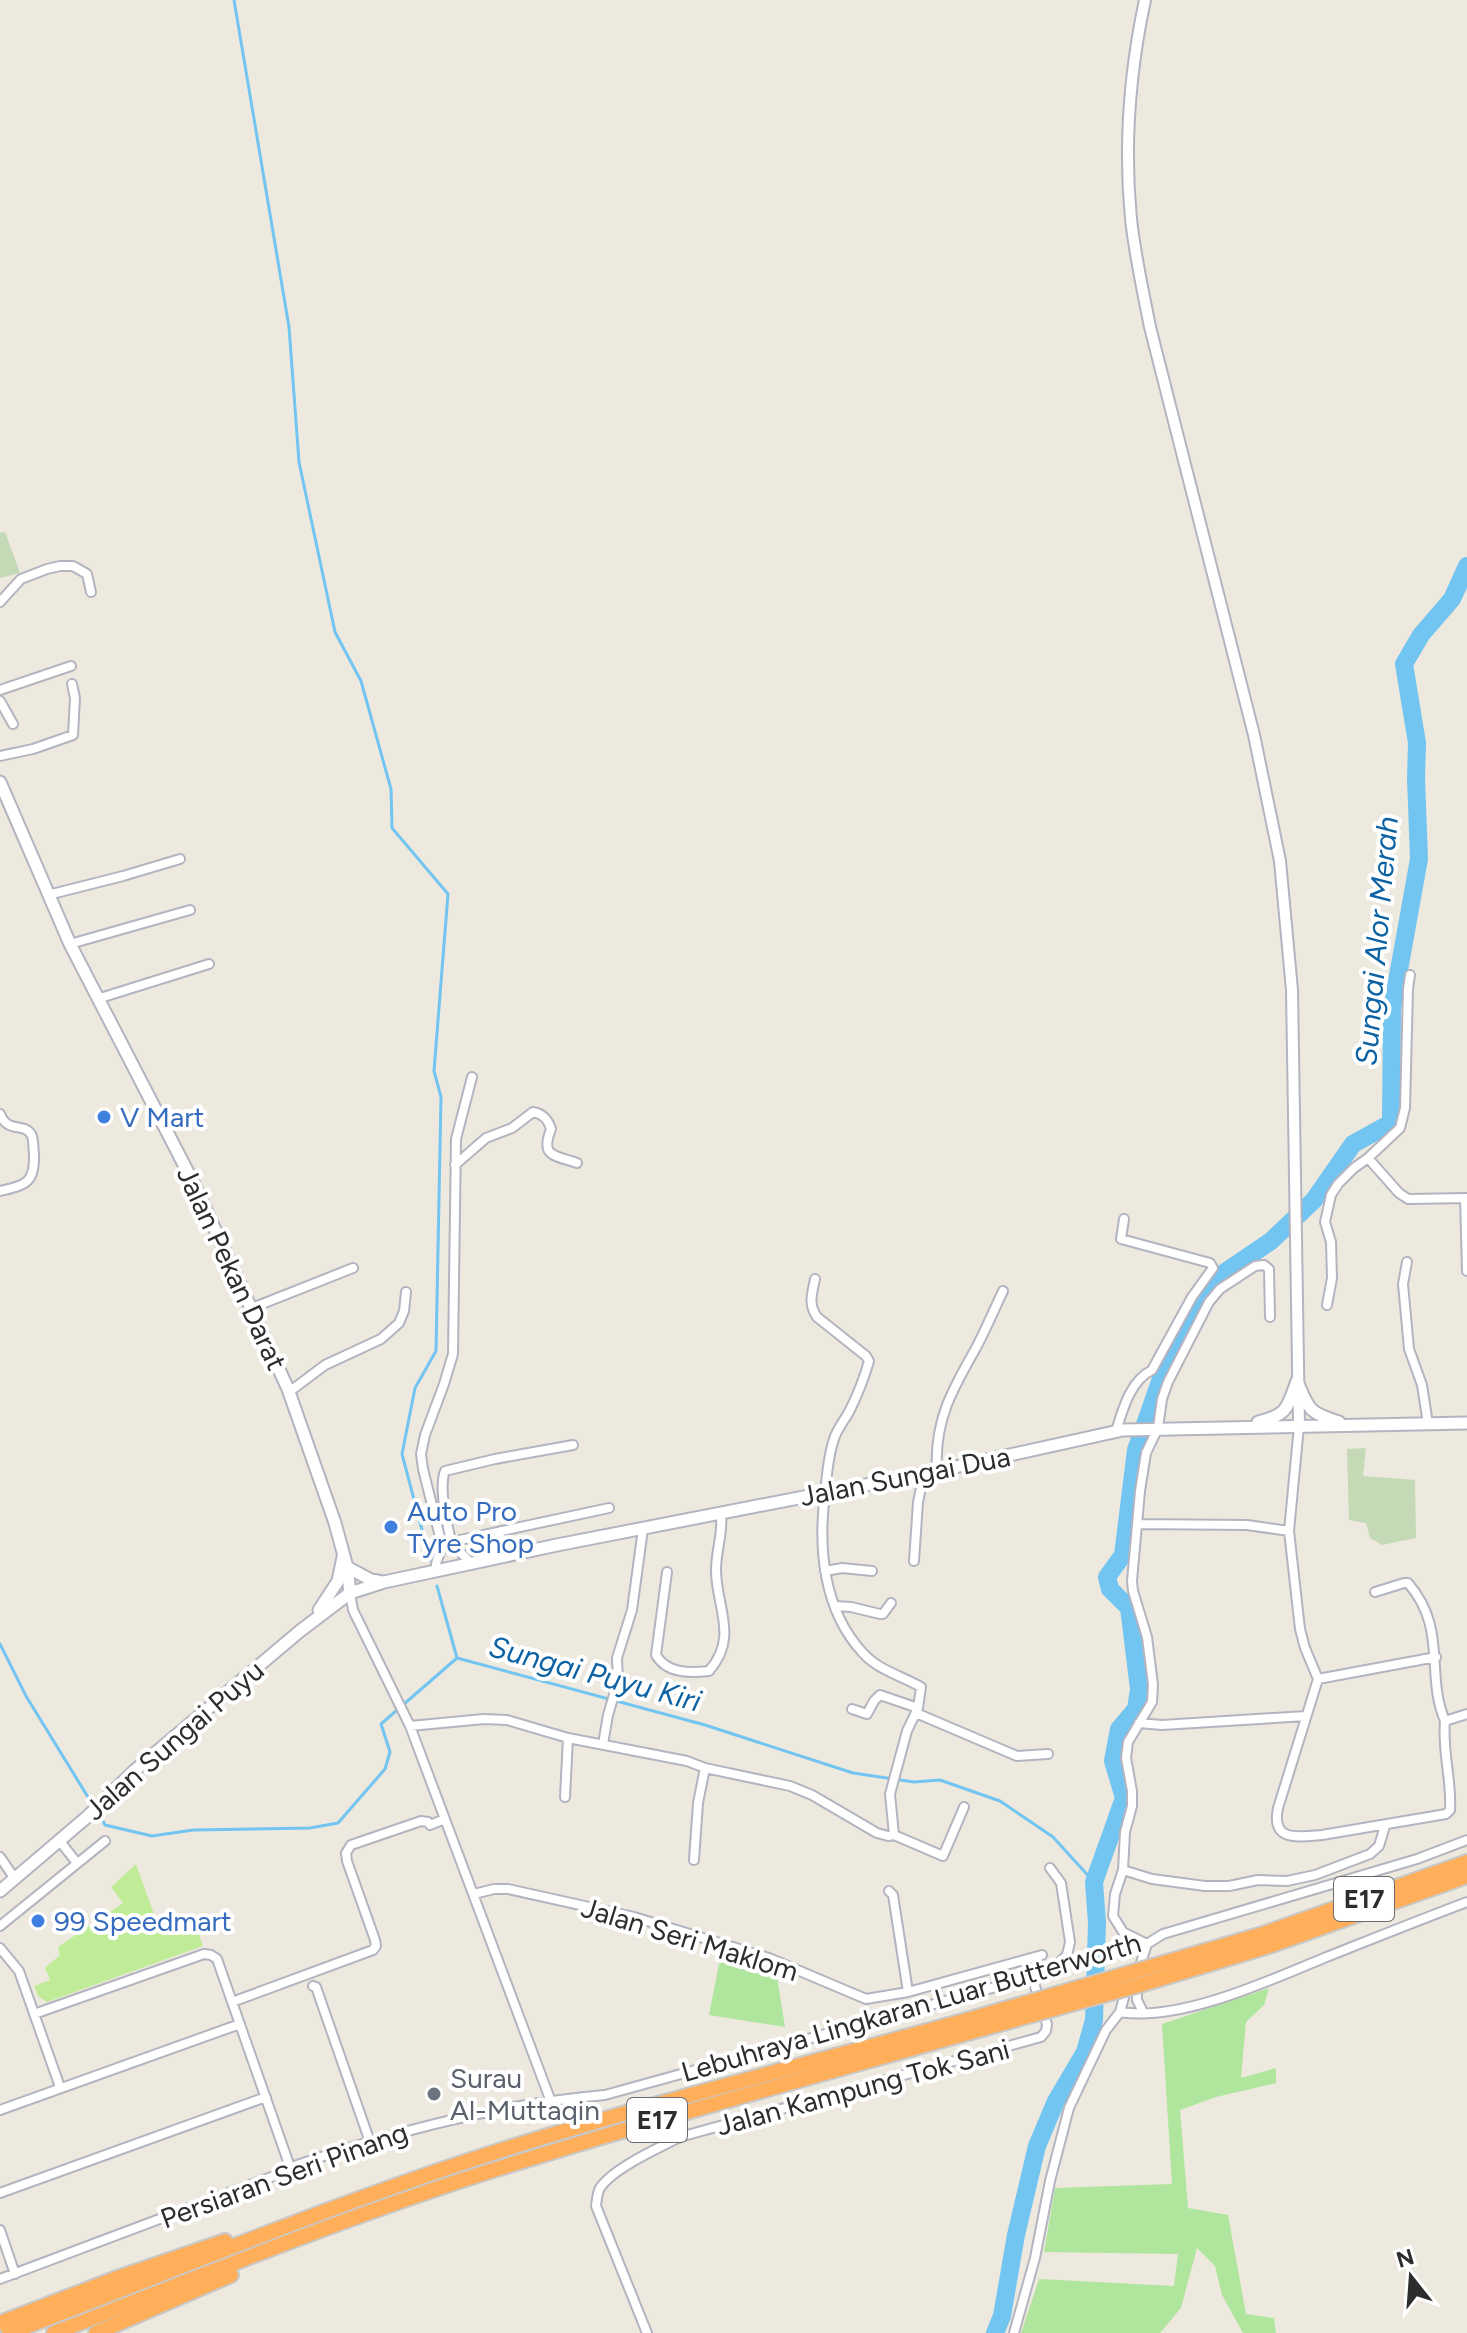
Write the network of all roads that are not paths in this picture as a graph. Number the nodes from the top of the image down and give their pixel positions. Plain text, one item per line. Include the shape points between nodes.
1 (1145, 0) edge
2 (91, 592) dead end
3 (0, 602) edge
4 (71, 666) dead end
5 (72, 684) dead end
6 (0, 690) edge
7 (0, 701) edge
8 (13, 724) dead end
9 (0, 756) edge
10 (0, 782) edge
11 (180, 859) dead end
12 (48, 895) junction
13 (190, 910) dead end
14 (70, 944) junction
15 (209, 964) dead end
16 (1410, 975) dead end
17 (97, 999) junction
18 (472, 1077) dead end
19 (0, 1114) edge
20 (1368, 1158) junction
21 (577, 1163) dead end
22 (455, 1165) junction
23 (0, 1191) edge
24 (1466, 1198) edge
25 (1124, 1219) dead end
26 (1407, 1262) dead end
27 (353, 1268) dead end
28 (1467, 1271) edge
29 (815, 1279) dead end
30 (1003, 1291) dead end
31 (406, 1292) dead end
32 (1327, 1305) dead end
33 (252, 1308) junction
34 (1270, 1317) dead end
35 (1297, 1381) junction
36 (289, 1392) junction
37 (1467, 1423) edge
38 (1428, 1424) junction
39 (1349, 1425) junction
40 (1299, 1426) junction
41 (1155, 1428) junction
42 (1238, 1428) junction
43 (1120, 1431) junction
44 (573, 1445) dead end
45 (937, 1471) junction
46 (924, 1474) junction
47 (825, 1493) junction
48 (609, 1508) dead end
49 (721, 1514) junction
50 (1138, 1524) junction
51 (643, 1529) junction
52 (501, 1531) junction
53 (1289, 1531) junction
54 (442, 1545) junction
55 (452, 1546) junction
56 (344, 1553) junction
57 (505, 1556) junction
58 (914, 1561) dead end
59 (471, 1563) junction
60 (347, 1567) junction
61 (436, 1571) junction
62 (825, 1571) junction
63 (872, 1571) dead end
64 (667, 1572) dead end
65 (384, 1582) junction
66 (1375, 1592) dead end
67 (350, 1593) junction
68 (891, 1603) dead end
69 (835, 1606) junction
70 (300, 1631) junction
71 (1436, 1657) junction
72 (1318, 1679) junction
73 (852, 1709) dead end
74 (917, 1711) junction
75 (1467, 1714) edge
76 (1306, 1716) junction
77 (1445, 1721) junction
78 (409, 1723) junction
79 (1139, 1723) junction
80 (568, 1738) junction
81 (603, 1744) junction
82 (1048, 1754) dead end
83 (705, 1768) junction
84 (565, 1797) dead end
85 (964, 1807) dead end
86 (445, 1819) junction
87 (1385, 1826) junction
88 (894, 1835) junction
89 (59, 1840) junction
90 (1467, 1840) edge
91 (105, 1841) dead end
92 (0, 1857) edge
93 (694, 1860) dead end
94 (1467, 1862) edge
95 (77, 1863) junction
96 (1050, 1868) dead end
97 (1123, 1870) junction
98 (1467, 1876) edge
99 (15, 1879) junction
100 (0, 1891) edge
101 (889, 1891) dead end
102 (474, 1894) junction
103 (1467, 1902) edge
104 (0, 1926) edge
105 (1263, 1941) junction
106 (1147, 1944) junction
107 (0, 1948) edge
108 (1042, 1955) dead end
109 (1032, 1977) junction
110 (1136, 1978) junction
111 (313, 1986) dead end
112 (908, 1992) junction
113 (232, 2002) junction
114 (1120, 2012) junction
115 (1143, 2012) junction
116 (34, 2014) junction
117 (240, 2024) junction
118 (60, 2087) junction
119 (266, 2097) junction
120 (550, 2099) junction
121 (0, 2110) edge
122 (370, 2142) junction
123 (290, 2167) junction
124 (0, 2193) edge
125 (0, 2230) edge
126 (295, 2232) junction
127 (15, 2274) junction
128 (0, 2279) edge
129 (0, 2323) edge
130 (9, 2333) edge
131 (54, 2333) edge
132 (96, 2333) edge
133 (647, 2333) edge
134 (1014, 2333) edge

1 - 35 street via 1128,143 1139,274 1254,735 1280,861 1292,990
2 - 3 street via 87,574 60,566 21,579
4 - 6 street
5 - 9 street via 73,735
7 - 8 street
10 - 12 main road, Jalan Pekan Darat
11 - 12 street
12 - 14 main road, Jalan Pekan Darat
13 - 14 street
14 - 17 main road, Jalan Pekan Darat
15 - 17 street
16 - 20 street via 1405,1108 1400,1128
17 - 33 main road, Jalan Pekan Darat
18 - 22 street
19 - 23 street via 7,1125 32,1136 34,1163 26,1184
20 - 24 street via 1408,1199
20 - 32 street via 1331,1195 1325,1222 1332,1278
21 - 22 street via 546,1148 549,1121 533,1112 486,1138
22 - 54 street via 455,1338 421,1454
24 - 28 street
25 - 43 street via 1121,1239 1213,1268 1152,1370 1141,1376 1123,1407
26 - 38 street via 1403,1284 1409,1349
27 - 33 street
29 - 47 street via 812,1310 869,1361 835,1436
30 - 45 street via 950,1393 938,1432
31 - 36 street via 399,1323 381,1339 339,1357
33 - 36 main road, Jalan Pekan Darat
34 - 41 street via 1271,1279 1264,1265 1220,1289 1168,1382
35 - 39 main road via 1308,1408
35 - 40 street
35 - 42 main road via 1286,1411
36 - 56 main road, Jalan Pekan Darat
37 - 38 main road, Jalan Sungai Dua
38 - 39 main road, Jalan Sungai Dua
39 - 40 main road, Jalan Sungai Dua
40 - 42 main road, Jalan Sungai Dua
40 - 53 street
41 - 42 main road, Jalan Sungai Dua
41 - 43 main road, Jalan Sungai Dua
41 - 50 street via 1146,1453
43 - 45 main road, Jalan Sungai Dua
44 - 55 street via 445,1471
45 - 46 main road, Jalan Sungai Dua
46 - 47 main road, Jalan Sungai Dua
46 - 58 street
47 - 49 main road, Jalan Sungai Dua
47 - 62 street
48 - 52 street
49 - 51 main road, Jalan Sungai Dua
49 - 64 street via 716,1567 725,1642 709,1671 673,1669 656,1655
50 - 53 street via 1247,1525
50 - 79 street via 1133,1591 1147,1637 1153,1685 1152,1702
51 - 57 main road, Jalan Sungai Dua
51 - 81 street via 632,1610 617,1658 618,1681
52 - 55 street
52 - 57 street
53 - 72 street via 1300,1629
54 - 55 street
54 - 61 street
55 - 59 street
56 - 60 main road, Jalan Pekan Darat
56 - 70 main road via 338,1581
57 - 59 main road, Jalan Sungai Dua
59 - 61 main road, Jalan Sungai Dua
60 - 65 main road
60 - 67 main road, Jalan Pekan Darat
61 - 65 main road, Jalan Sungai Dua
62 - 63 street
62 - 69 street
65 - 67 main road, Jalan Sungai Dua
66 - 71 street via 1404,1583 1411,1586 1432,1629
67 - 70 main road, Jalan Sungai Puyu
67 - 78 street via 353,1610
68 - 69 street via 883,1614
69 - 74 street via 842,1626 865,1656 921,1687
70 - 89 main road, Jalan Sungai Puyu
71 - 72 street
71 - 77 street
72 - 76 street
73 - 74 street via 867,1714 880,1695
74 - 82 street via 1017,1756
74 - 88 street via 890,1794
75 - 77 street
76 - 79 street
76 - 87 street via 1278,1808 1277,1828 1304,1836
77 - 87 street via 1450,1810
78 - 80 street via 507,1720
78 - 86 street
79 - 97 street via 1126,1758 1132,1806
80 - 81 street
80 - 84 street
81 - 83 street
83 - 88 street via 790,1786 877,1833
83 - 93 street
85 - 88 street via 943,1856
86 - 102 street
86 - 113 street via 379,1835 351,1845 346,1853 375,1940 373,1950
87 - 97 street via 1379,1846 1370,1854 1287,1881 1205,1886
89 - 95 street
89 - 99 main road, Jalan Sungai Puyu
90 - 106 street via 1193,1924
91 - 95 street
92 - 99 street
94 - 105 highway, Lebuhraya Lingkaran Luar Butterworth / E17
95 - 104 street
96 - 109 street, Persiaran Seri Pinang via 1061,1883 1070,1942 1055,1968
97 - 106 street via 1113,1916 1123,1932
98 - 105 highway, Lebuhraya Lingkaran Luar Butterworth / E17
99 - 100 main road, Jalan Sungai Puyu
101 - 112 street
102 - 112 street, Jalan Seri Maklom via 508,1889 634,1917 769,1958 866,1999
102 - 120 street
103 - 115 street via 1256,1986 1171,2012
105 - 126 highway, Lebuhraya Lingkaran Luar Butterworth / E17, bridge via 969,2026 502,2150 363,2198
106 - 110 street
107 - 116 street via 19,1971
108 - 112 street, Jalan Seri Maklom
109 - 120 street, Persiaran Seri Pinang via 605,2095
109 - 133 street, Jalan Kampung Tok Sani via 1047,2024 1041,2037 680,2137 605,2181 596,2206
110 - 114 street
110 - 115 street
111 - 122 street
113 - 116 street via 217,1959 204,1954
113 - 117 street
114 - 115 street
114 - 134 street via 1069,2108
116 - 118 street
117 - 118 street
117 - 119 street
118 - 121 street
119 - 123 street
119 - 124 street
120 - 122 street, Persiaran Seri Pinang via 428,2124
122 - 123 street, Persiaran Seri Pinang
123 - 127 street, Persiaran Seri Pinang
125 - 127 street
126 - 129 highway via 239,2236
126 - 130 highway, Lebuhraya Lingkaran Luar Butterworth / E17
126 - 131 highway, Lebuhraya Lingkaran Luar Butterworth / E17
126 - 132 highway via 256,2264
127 - 128 street, Persiaran Seri Pinang

